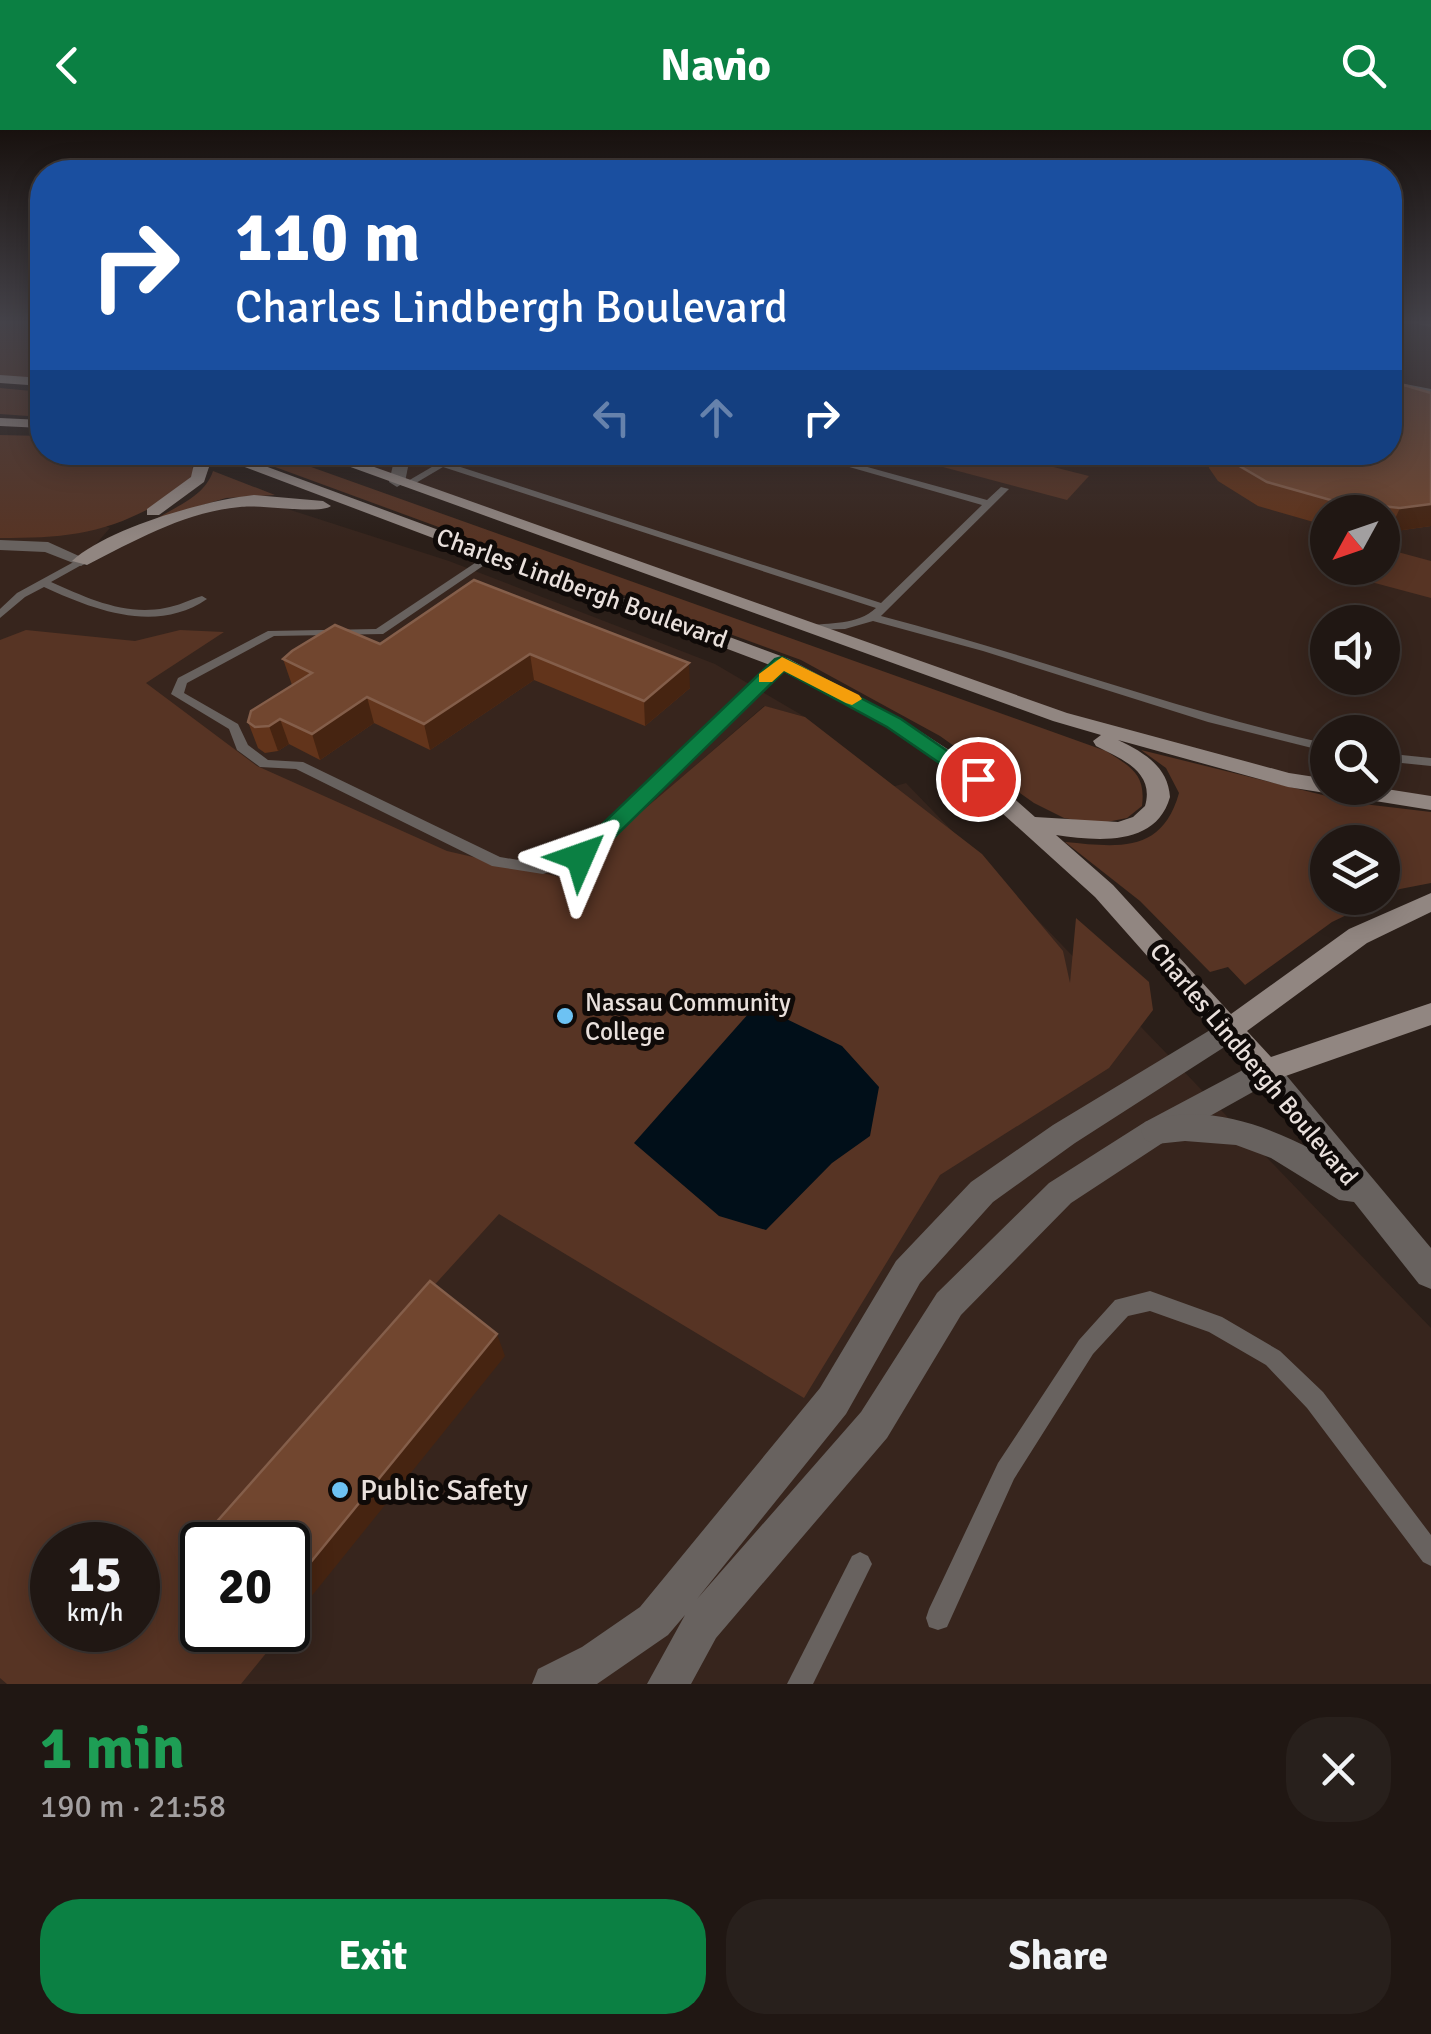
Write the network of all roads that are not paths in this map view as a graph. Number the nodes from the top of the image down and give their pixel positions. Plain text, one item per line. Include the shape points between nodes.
1 (0, 422) edge
2 (30, 423) edge
3 (202, 465) edge
4 (248, 465) edge
5 (352, 465) edge
6 (403, 465) edge
7 (440, 465) edge
8 (445, 465) edge
9 (848, 465) edge
10 (401, 483) junction
11 (1004, 490) dead end
12 (989, 504) junction
13 (425, 530) junction
14 (5, 545) edge
15 (494, 556) junction
16 (82, 561) junction
17 (42, 582) junction
18 (202, 599) dead end
19 (878, 612) junction
20 (0, 614) edge
21 (810, 628) junction
22 (782, 662) junction
23 (1060, 717) junction
24 (1310, 744) edge
25 (1400, 759) edge
26 (1431, 762) edge
27 (1431, 804) edge
28 (1031, 824) junction
29 (1431, 902) edge
30 (1431, 1014) edge
31 (1230, 1029) junction
32 (1266, 1072) junction
33 (1156, 1131) junction
34 (1369, 1202) junction
35 (1431, 1273) edge
36 (788, 1459) junction
37 (825, 1484) junction
38 (1431, 1554) edge
39 (860, 1564) dead end
40 (938, 1618) dead end
41 (553, 1684) edge
42 (668, 1684) edge
43 (800, 1684) edge

1 - 2 main road
3 - 16 main road via 190,489
4 - 13 main road, Charles Lindbergh Boulevard
5 - 10 main road, Charles Lindbergh Boulevard
6 - 10 street
7 - 10 lane
8 - 19 lane
9 - 12 lane
10 - 21 main road, Charles Lindbergh Boulevard
11 - 12 lane
12 - 19 lane
13 - 15 main road, Charles Lindbergh Boulevard
13 - 16 main road via 293,499 250,498 178,514
14 - 16 street
15 - 22 main road, Charles Lindbergh Boulevard
15 - 22 lane via 379,632 272,633 182,681 177,694 234,727 242,747 265,764 298,764 497,862 542,870 580,857
16 - 17 lane
17 - 18 lane via 136,616 172,612
17 - 20 lane
19 - 21 lane via 846,626
19 - 24 lane via 1249,732
21 - 23 main road, Charles Lindbergh Boulevard
22 - 28 main road, Charles Lindbergh Boulevard via 894,723
23 - 27 main road, Charles Lindbergh Boulevard via 1288,780
23 - 28 main road via 1146,766 1159,784 1159,802 1154,815 1121,830
25 - 26 lane
28 - 31 main road, Charles Lindbergh Boulevard via 1140,928
29 - 31 main road via 1358,936
30 - 32 main road
31 - 32 main road, Charles Lindbergh Boulevard
31 - 36 street via 982,1192 908,1272 833,1401
32 - 33 street
32 - 34 street, Charles Lindbergh Boulevard
33 - 34 street via 1218,1126 1258,1137
33 - 37 street via 1060,1193 949,1304 874,1425
34 - 35 street, Charles Lindbergh Boulevard
36 - 37 lane
36 - 41 street via 654,1621
37 - 42 street via 702,1624
38 - 40 lane via 1315,1400 1273,1358 1216,1324 1150,1301 1122,1307 1090,1342 1006,1471
39 - 43 lane

